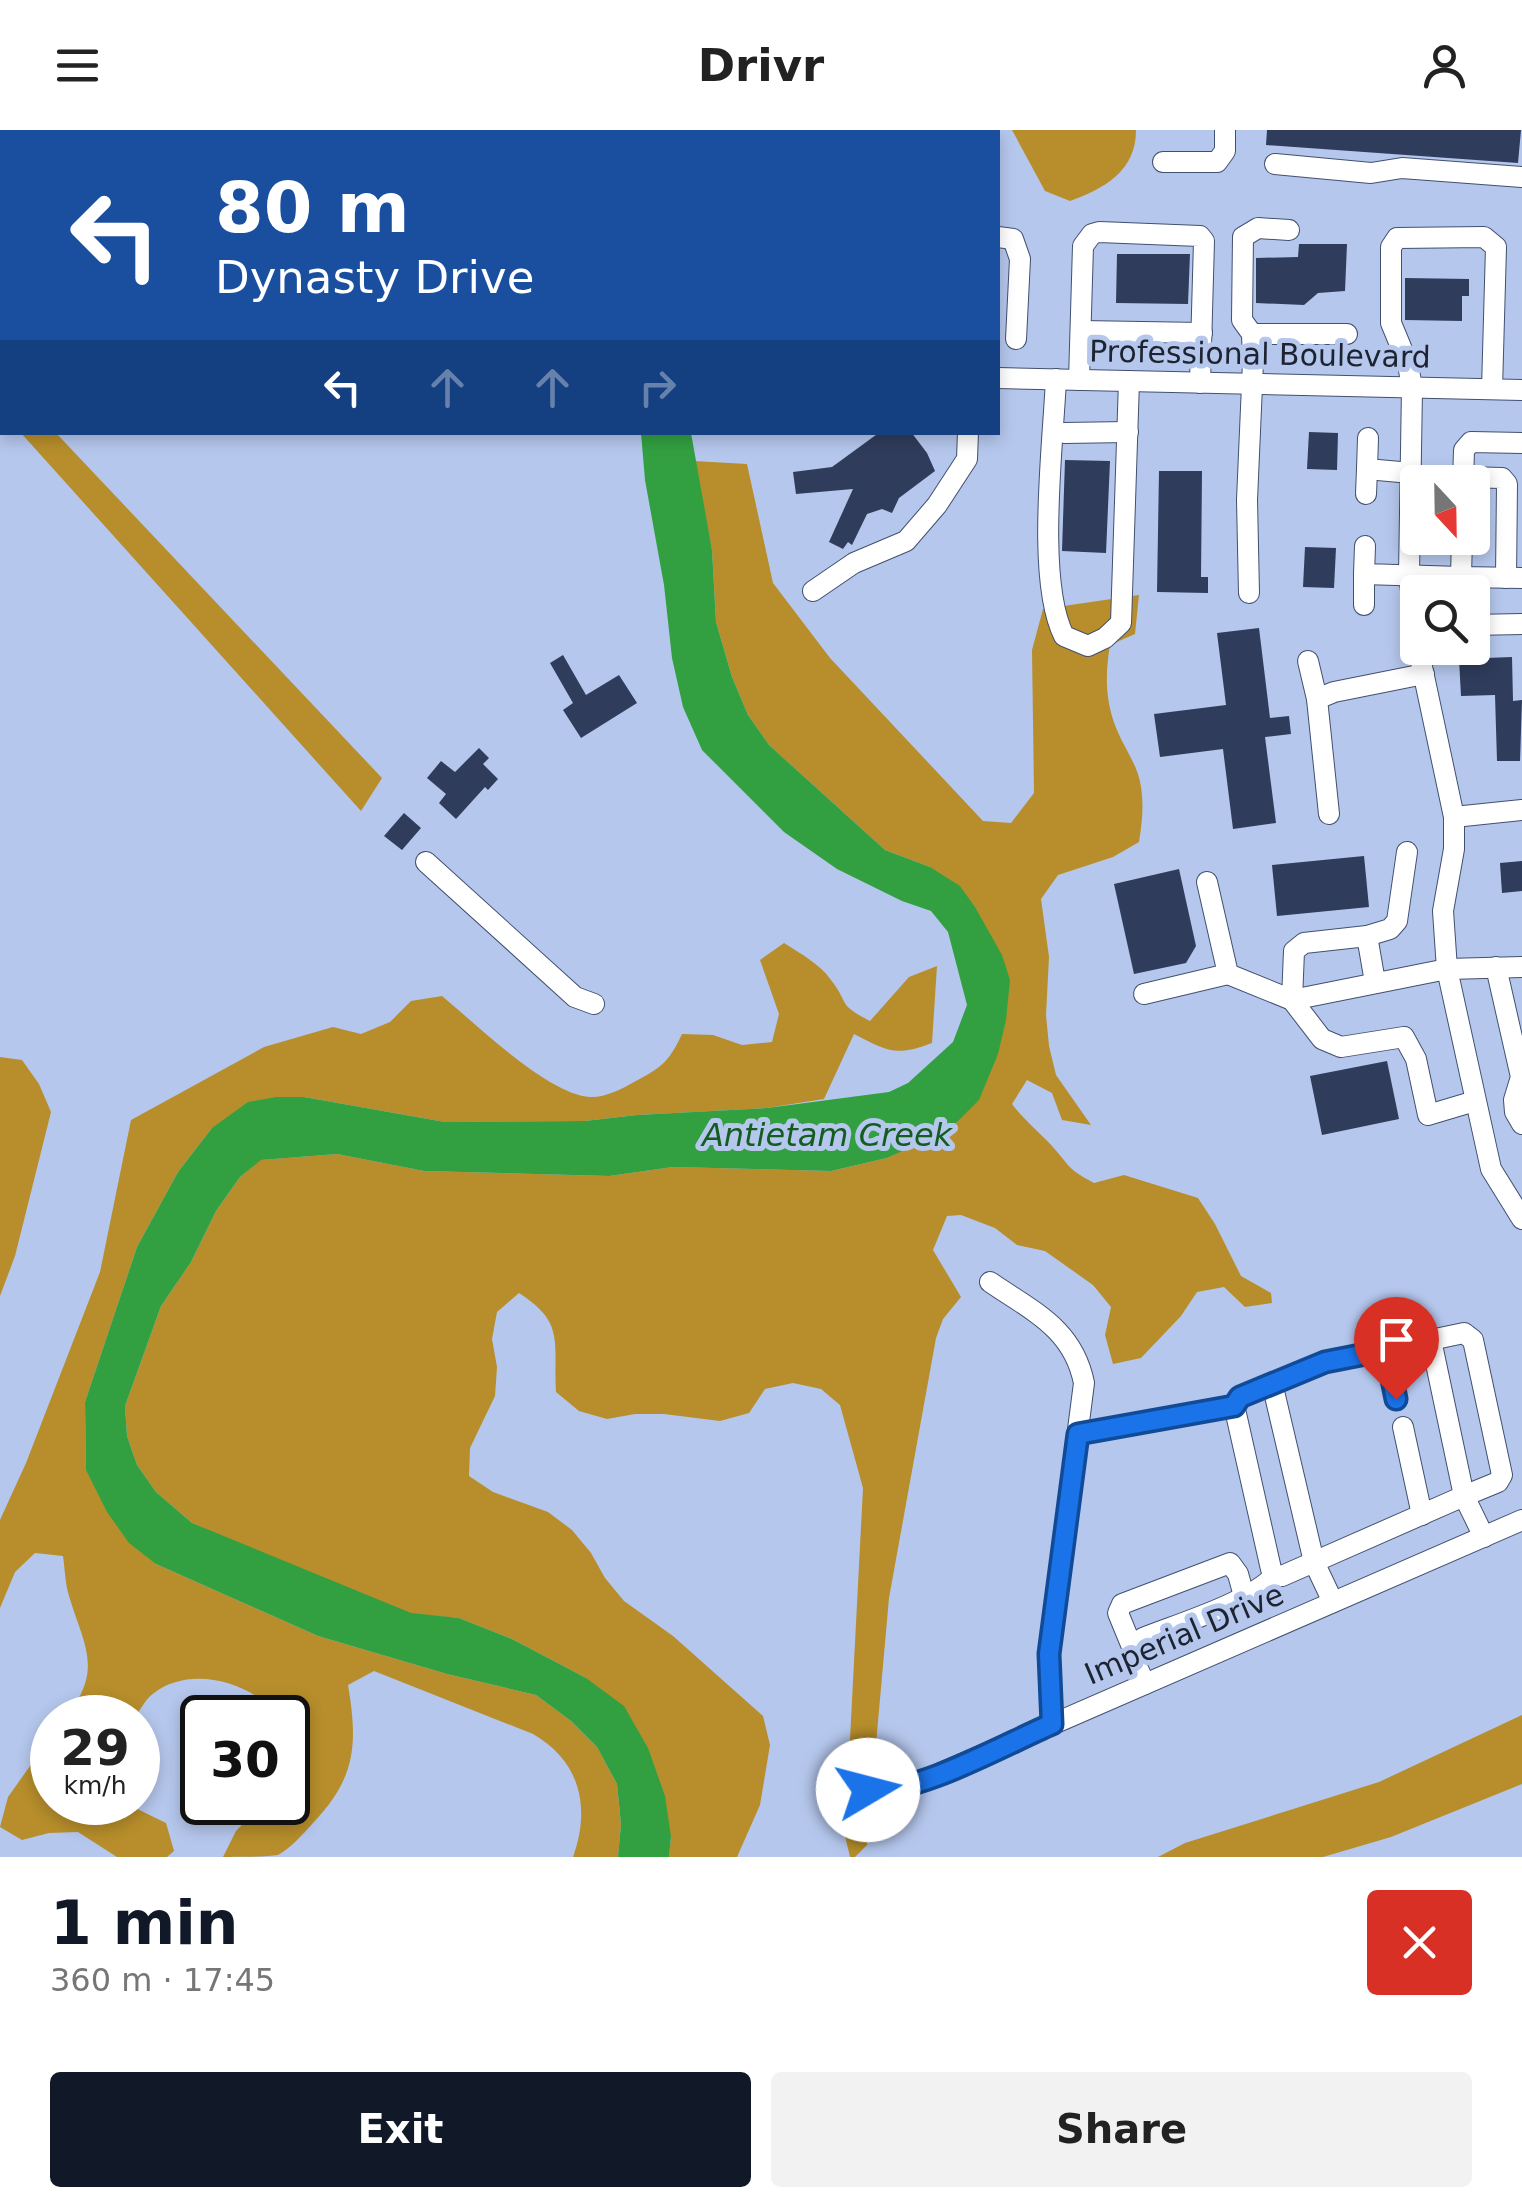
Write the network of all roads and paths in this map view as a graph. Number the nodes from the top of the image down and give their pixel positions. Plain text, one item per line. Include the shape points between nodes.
1 (1225, 130) edge
2 (1164, 162) dead end
3 (1275, 164) dead end
4 (1522, 176) edge
5 (1289, 230) dead end
6 (1000, 238) edge
7 (1081, 331) junction
8 (1202, 333) junction
9 (1252, 334) junction
10 (1347, 334) dead end
11 (1016, 339) dead end
12 (1000, 378) edge
13 (1056, 380) junction
14 (1079, 380) junction
15 (1129, 381) junction
16 (1200, 383) junction
17 (1250, 384) junction
18 (1412, 388) junction
19 (1492, 389) junction
20 (1522, 390) edge
21 (1064, 432) dead end
22 (1128, 432) junction
23 (968, 435) edge
24 (1368, 438) dead end
25 (1522, 443) edge
26 (1411, 465) edge
27 (1464, 465) edge
28 (1367, 469) junction
29 (1400, 471) edge
30 (1490, 479) edge
31 (1366, 494) dead end
32 (1365, 546) dead end
33 (1409, 555) edge
34 (1364, 574) junction
35 (1409, 574) junction
36 (1426, 575) edge
37 (1514, 578) edge
38 (813, 591) dead end
39 (1249, 593) dead end
40 (1364, 605) dead end
41 (1522, 624) edge
42 (1490, 625) edge
43 (1308, 662) dead end
44 (1422, 665) edge
45 (1424, 674) junction
46 (1317, 699) junction
47 (1522, 810) edge
48 (1328, 814) dead end
49 (1454, 817) junction
50 (1407, 852) dead end
51 (426, 862) dead end
52 (1206, 882) dead end
53 (1366, 936) junction
54 (1496, 967) junction
55 (1522, 967) edge
56 (1447, 968) junction
57 (1228, 974) junction
58 (1375, 982) junction
59 (1144, 994) dead end
60 (1292, 1000) junction
61 (594, 1004) dead end
62 (1474, 1100) junction
63 (1522, 1124) edge
64 (1522, 1219) edge
65 (990, 1282) dead end
66 (1431, 1340) junction
67 (1386, 1350) junction
68 (1272, 1383) junction
69 (1396, 1399) dead end
70 (1234, 1406) junction
71 (1403, 1428) dead end
72 (1078, 1434) junction
73 (1464, 1496) junction
74 (1422, 1514) junction
75 (1522, 1520) edge
76 (1484, 1537) junction
77 (1314, 1562) junction
78 (1275, 1575) junction
79 (1244, 1596) junction
80 (1333, 1602) junction
81 (1132, 1647) junction
82 (1144, 1684) junction
83 (1052, 1724) junction
84 (868, 1790) dead end

1 - 2 street via 1217,162
3 - 4 street
5 - 9 street via 1258,228 1243,238 1242,320
6 - 11 street via 1013,240 1020,259
7 - 8 street
7 - 8 street via 1083,246 1099,232 1200,236
7 - 14 street
8 - 16 street
9 - 10 street
9 - 17 street
12 - 13 street, Professional Boulevard
13 - 14 street, Professional Boulevard
13 - 22 street via 1049,582 1064,636 1088,646 1121,623
14 - 15 street, Professional Boulevard
15 - 16 street, Professional Boulevard
15 - 22 street
16 - 17 street, Professional Boulevard
17 - 18 street, Professional Boulevard
17 - 39 street
18 - 19 street, Professional Boulevard
18 - 19 street via 1391,324 1391,247 1403,236 1484,237 1496,247
18 - 26 street
19 - 20 street, Professional Boulevard
21 - 22 street
23 - 38 street via 967,459 906,542 854,563
24 - 28 street
25 - 27 street via 1471,442
28 - 29 street
28 - 31 street
30 - 37 street via 1507,484
32 - 34 street
33 - 35 street
34 - 35 street
34 - 40 street
35 - 36 street
41 - 42 street
43 - 46 street
44 - 45 street
45 - 46 street
45 - 49 street
46 - 48 street
47 - 49 street
49 - 56 street via 1443,911
50 - 53 street via 1397,921
51 - 61 street via 575,997
52 - 57 street
53 - 58 street
53 - 60 street via 1298,945
54 - 55 street
54 - 56 street
54 - 63 street via 1521,1077 1514,1100
56 - 58 street
56 - 62 street
57 - 59 street
57 - 60 street
58 - 60 street
60 - 62 street via 1322,1039 1341,1047 1404,1037 1428,1115
62 - 64 street via 1492,1169
65 - 72 street via 1052,1324 1074,1351 1084,1383
66 - 67 street
66 - 73 street
66 - 73 street via 1464,1333 1473,1340 1502,1475
67 - 68 street via 1325,1362
67 - 69 street
68 - 70 street
68 - 77 street
70 - 72 street
70 - 78 street
71 - 74 street
72 - 83 street via 1049,1654
73 - 74 street
73 - 76 street
74 - 77 street
75 - 76 street, Imperial Drive
76 - 80 street, Imperial Drive
77 - 78 street
77 - 80 street
78 - 79 street
79 - 81 street
79 - 81 street via 1230,1564 1122,1604 1118,1613
80 - 82 street, Imperial Drive
81 - 82 street
82 - 83 street, Imperial Drive
83 - 84 street, Imperial Drive via 913,1785

